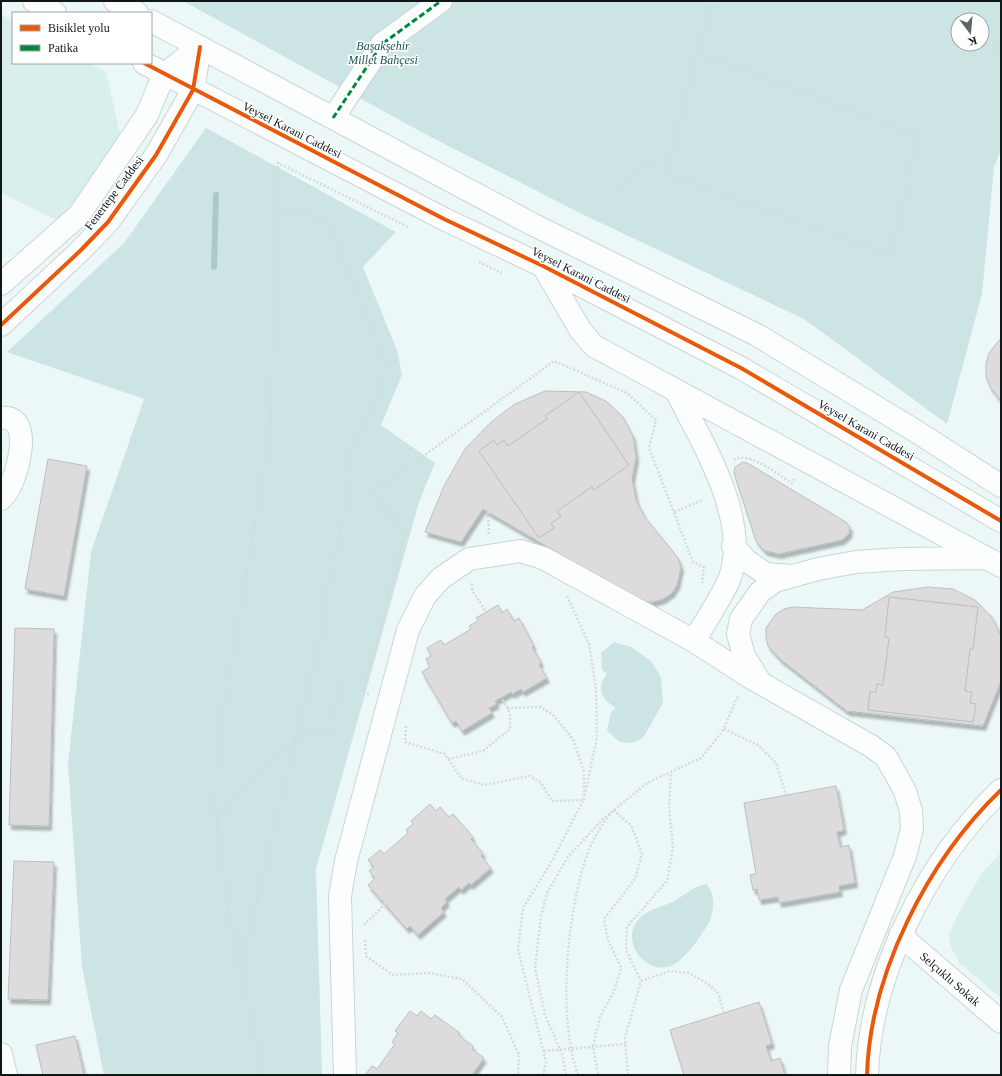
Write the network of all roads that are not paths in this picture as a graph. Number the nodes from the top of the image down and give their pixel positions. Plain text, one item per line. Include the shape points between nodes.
1 (34, 1) edge
2 (114, 1) edge
3 (441, 1) edge
4 (53, 12) edge
5 (135, 12) edge
6 (152, 21) edge
7 (200, 47) junction
8 (146, 64) edge
9 (164, 74) junction
10 (193, 90) junction
11 (333, 118) junction
12 (543, 266) junction
13 (1, 284) edge
14 (1, 325) edge
15 (676, 391) junction
16 (1, 418) edge
17 (1001, 486) edge
18 (1, 500) edge
19 (1001, 521) edge
20 (733, 546) junction
21 (994, 562) edge
22 (794, 576) junction
23 (694, 641) junction
24 (754, 679) junction
25 (1001, 790) edge
26 (900, 936) junction
27 (1001, 1022) edge
28 (1, 1054) edge
29 (6, 1075) edge
30 (345, 1075) edge
31 (839, 1075) edge
32 (867, 1075) edge

1 - 4 street
2 - 5 street
3 - 11 street via 382,44
6 - 7 street, Veysel Karani Caddesi
7 - 9 street
7 - 10 street, Fenertepe Caddesi
7 - 11 street, Veysel Karani Caddesi
8 - 9 street, Veysel Karani Caddesi
9 - 10 street, Veysel Karani Caddesi
9 - 13 street, Fenertepe Caddesi via 147,115 78,215
10 - 12 street, Veysel Karani Caddesi via 437,215
10 - 14 street, Fenertepe Caddesi via 156,155 108,222 80,252
11 - 17 street, Veysel Karani Caddesi via 532,224 757,335
12 - 15 street via 581,331 594,346
12 - 19 street, Veysel Karani Caddesi via 741,368
15 - 20 street via 711,458 724,492 734,533
15 - 21 street
16 - 18 street via 9,417 17,423 21,434 21,451 10,487
20 - 22 street via 747,561 766,574
20 - 23 street via 729,580
21 - 22 street via 902,559 856,562
22 - 24 street via 775,581 760,592 741,619 738,634
23 - 24 street
23 - 30 street via 543,558 520,551 469,559 440,579 425,596 408,630 346,861 341,889
24 - 31 street via 886,757 906,791 911,811 912,829 905,856 851,990 840,1046
25 - 26 street via 978,812 940,865 924,889
26 - 27 street, Selçuklu Sokak
26 - 32 street via 874,1016
28 - 29 street

